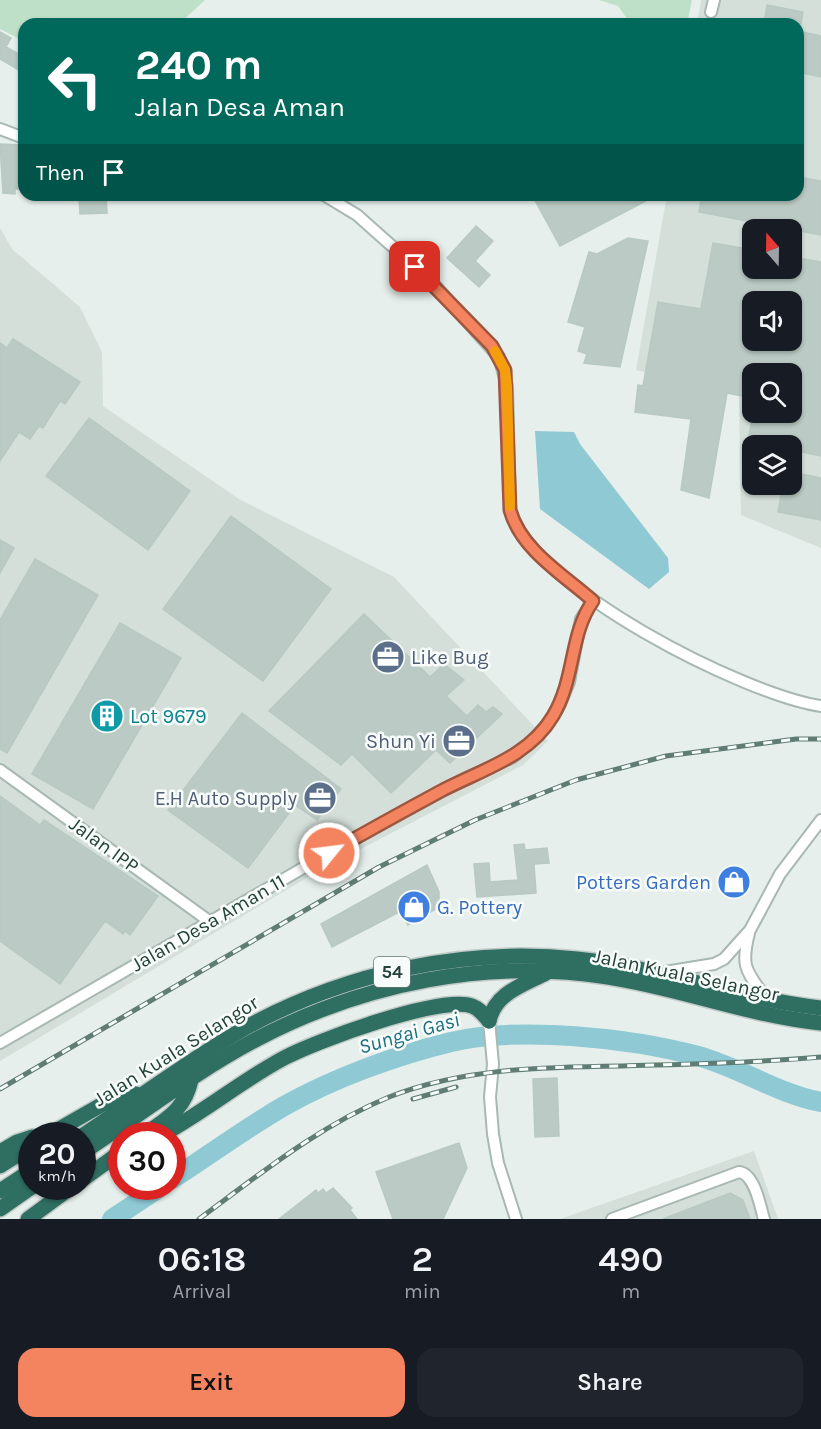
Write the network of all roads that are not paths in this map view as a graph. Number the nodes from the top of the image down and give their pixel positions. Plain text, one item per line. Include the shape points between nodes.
1 (714, 0) edge
2 (711, 12) dead end
3 (0, 129) edge
4 (18, 136) edge
5 (334, 201) edge
6 (593, 601) junction
7 (821, 706) edge
8 (0, 770) edge
9 (821, 820) edge
10 (208, 921) junction
11 (750, 930) junction
12 (546, 972) junction
13 (662, 973) junction
14 (767, 1000) junction
15 (821, 1008) edge
16 (821, 1023) edge
17 (489, 1025) junction
18 (0, 1043) edge
19 (191, 1080) junction
20 (149, 1091) junction
21 (69, 1122) edge
22 (162, 1122) edge
23 (181, 1122) edge
24 (96, 1127) edge
25 (18, 1142) edge
26 (96, 1144) edge
27 (0, 1152) edge
28 (18, 1155) edge
29 (108, 1161) edge
30 (108, 1163) edge
31 (0, 1166) edge
32 (99, 1168) junction
33 (96, 1170) edge
34 (18, 1179) edge
35 (0, 1191) edge
36 (18, 1196) edge
37 (54, 1200) edge
38 (0, 1209) edge
39 (28, 1219) edge
40 (516, 1219) edge
41 (612, 1219) edge
42 (764, 1219) edge

1 - 2 street
3 - 4 street
5 - 6 street via 357,215 430,280 499,357 507,386 513,520 534,550
6 - 7 street via 686,657 751,684
6 - 10 street, Jalan Desa Aman 11 via 581,619 561,704 534,740 513,757 416,805
8 - 10 street, Jalan IPP
9 - 11 street via 780,874
10 - 18 street, Jalan Desa Aman 11
11 - 13 street via 724,959 714,964
11 - 14 street via 743,956 745,966
12 - 16 highway, Jalan Kuala Selangor / 54 via 609,977 764,1014
12 - 17 highway via 495,1003
12 - 19 highway, Jalan Kuala Selangor / 54 via 441,978 353,997 255,1040
13 - 14 highway, Jalan Kuala Selangor / 54
13 - 20 highway, Jalan Kuala Selangor / 54 via 576,959 513,957 462,959 394,971 334,989 246,1028
14 - 15 highway, Jalan Kuala Selangor / 54
17 - 23 highway via 480,1010 456,1004 355,1028 286,1057
17 - 40 street via 493,1134
19 - 22 highway via 187,1099
19 - 26 highway, Jalan Kuala Selangor / 54
20 - 21 highway via 103,1104
20 - 24 highway, Jalan Kuala Selangor / 54
25 - 27 highway
28 - 31 highway
29 - 32 highway
30 - 32 highway
32 - 33 highway
34 - 35 highway
36 - 38 highway
37 - 39 highway
41 - 42 street via 739,1172 750,1179

